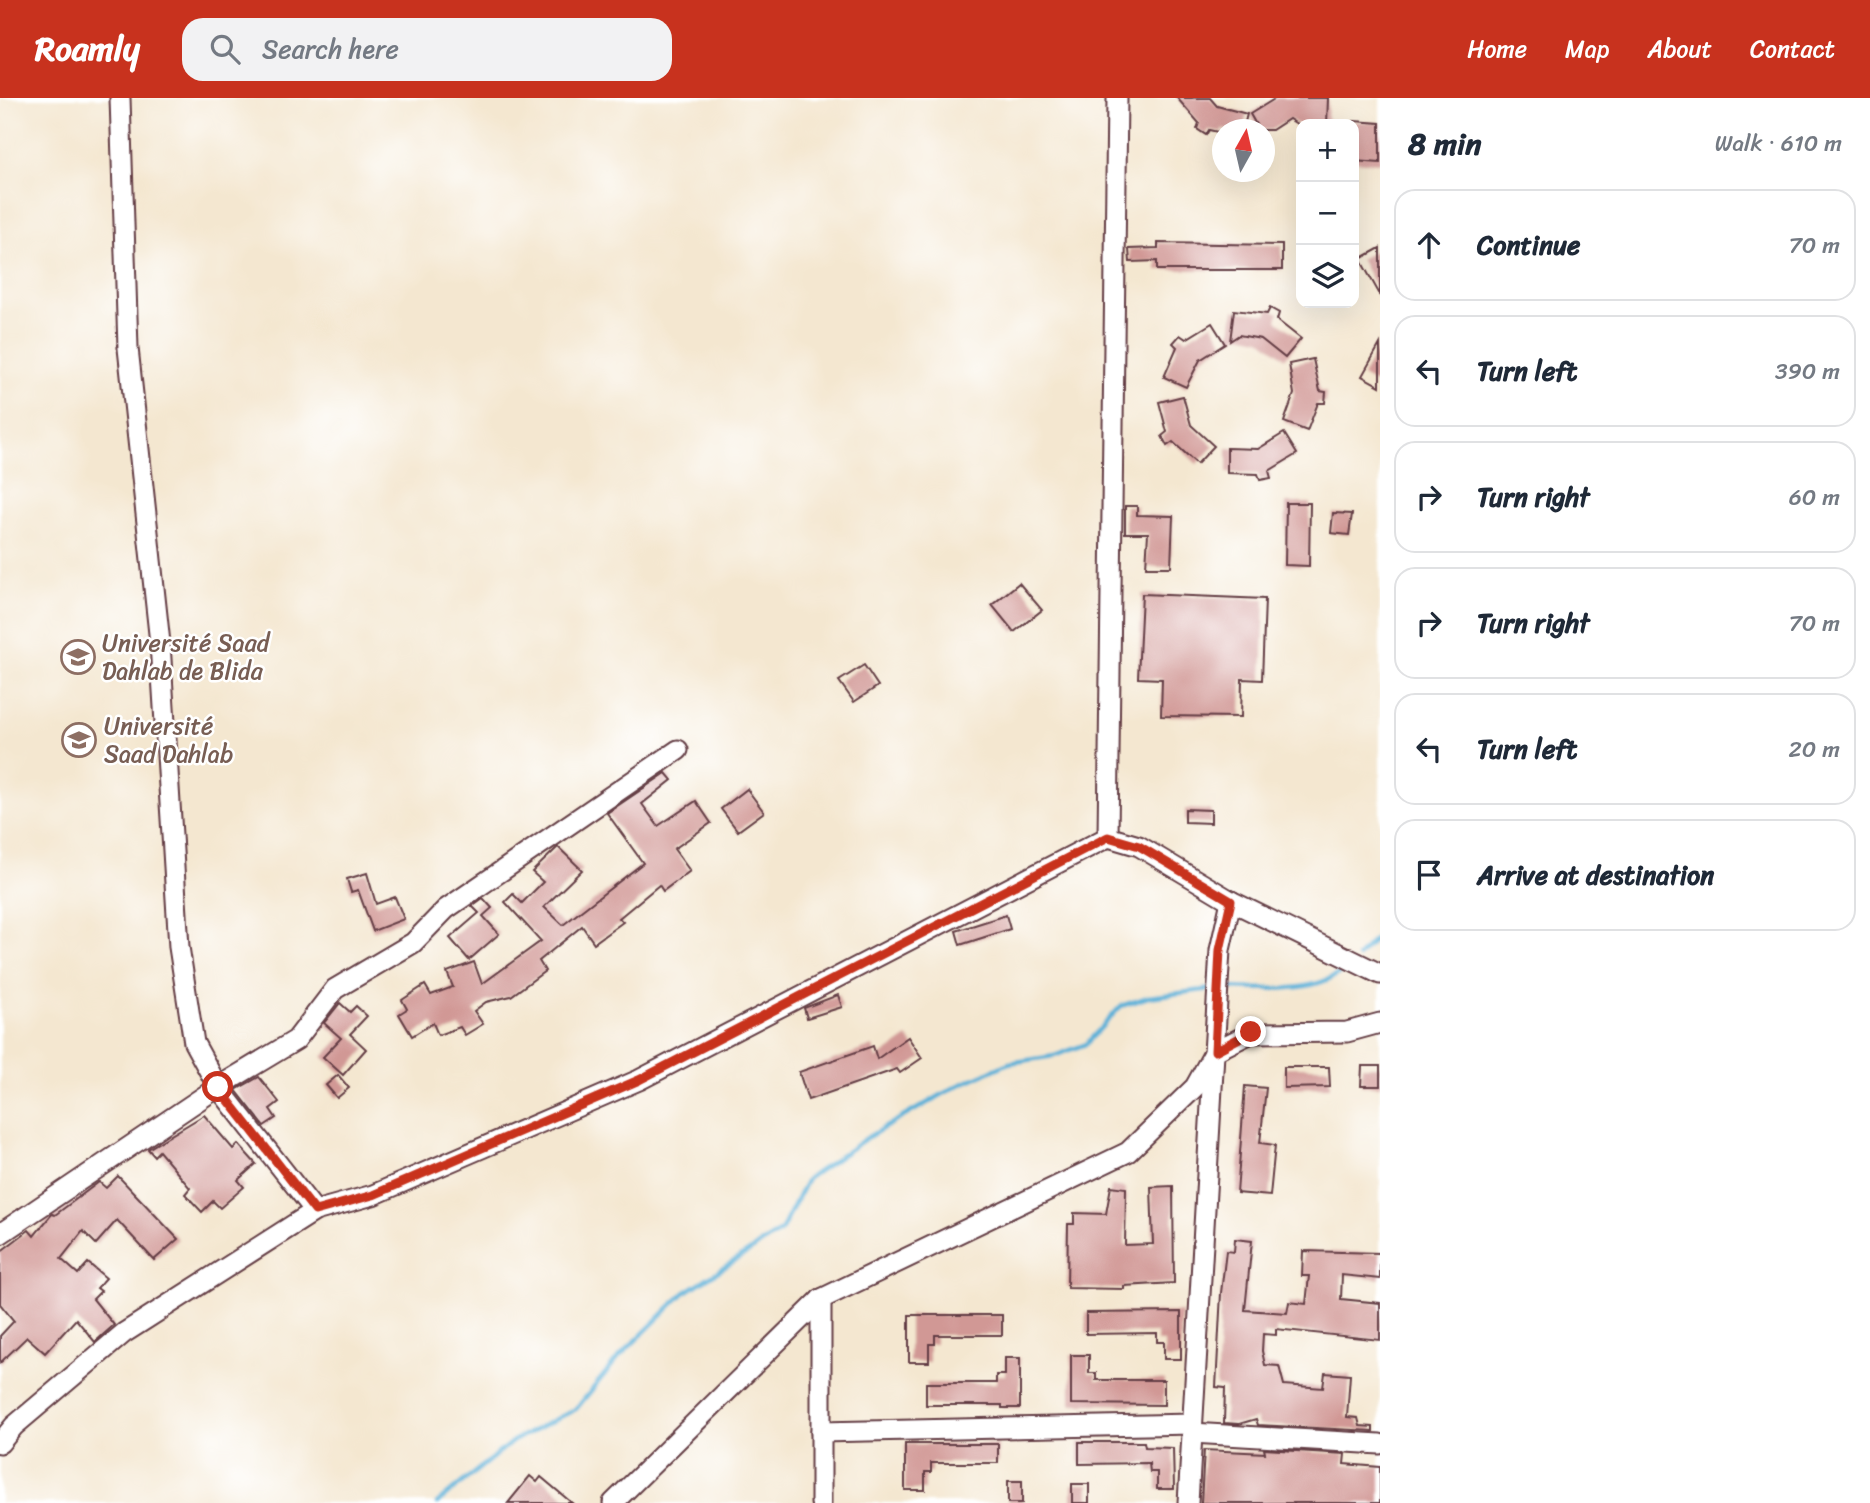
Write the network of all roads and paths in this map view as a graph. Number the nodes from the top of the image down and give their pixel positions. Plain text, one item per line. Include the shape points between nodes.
1 (120, 98) edge
2 (1117, 98) edge
3 (678, 750) dead end
4 (1108, 837) junction
5 (1231, 901) junction
6 (1380, 974) edge
7 (1380, 1023) edge
8 (1215, 1051) junction
9 (218, 1087) junction
10 (315, 1211) junction
11 (0, 1234) edge
12 (821, 1299) junction
13 (1192, 1428) junction
14 (821, 1432) junction
15 (0, 1443) edge
16 (1380, 1444) edge
17 (613, 1503) edge
18 (821, 1503) edge
19 (1188, 1503) edge

1 - 9 street via 128,348 160,643 179,947 194,1043
2 - 4 street
3 - 9 street via 446,909 413,943 335,989 296,1040
4 - 5 street via 1139,846
4 - 10 street via 639,1080 373,1195
5 - 6 street
5 - 8 street via 1220,950
7 - 8 street via 1348,1032 1251,1032
8 - 12 street via 1195,1087 1128,1152
8 - 13 street
9 - 10 street
9 - 11 street
10 - 15 street via 124,1333
12 - 14 street
12 - 17 street
13 - 14 street
13 - 16 street
13 - 19 street
14 - 18 street

